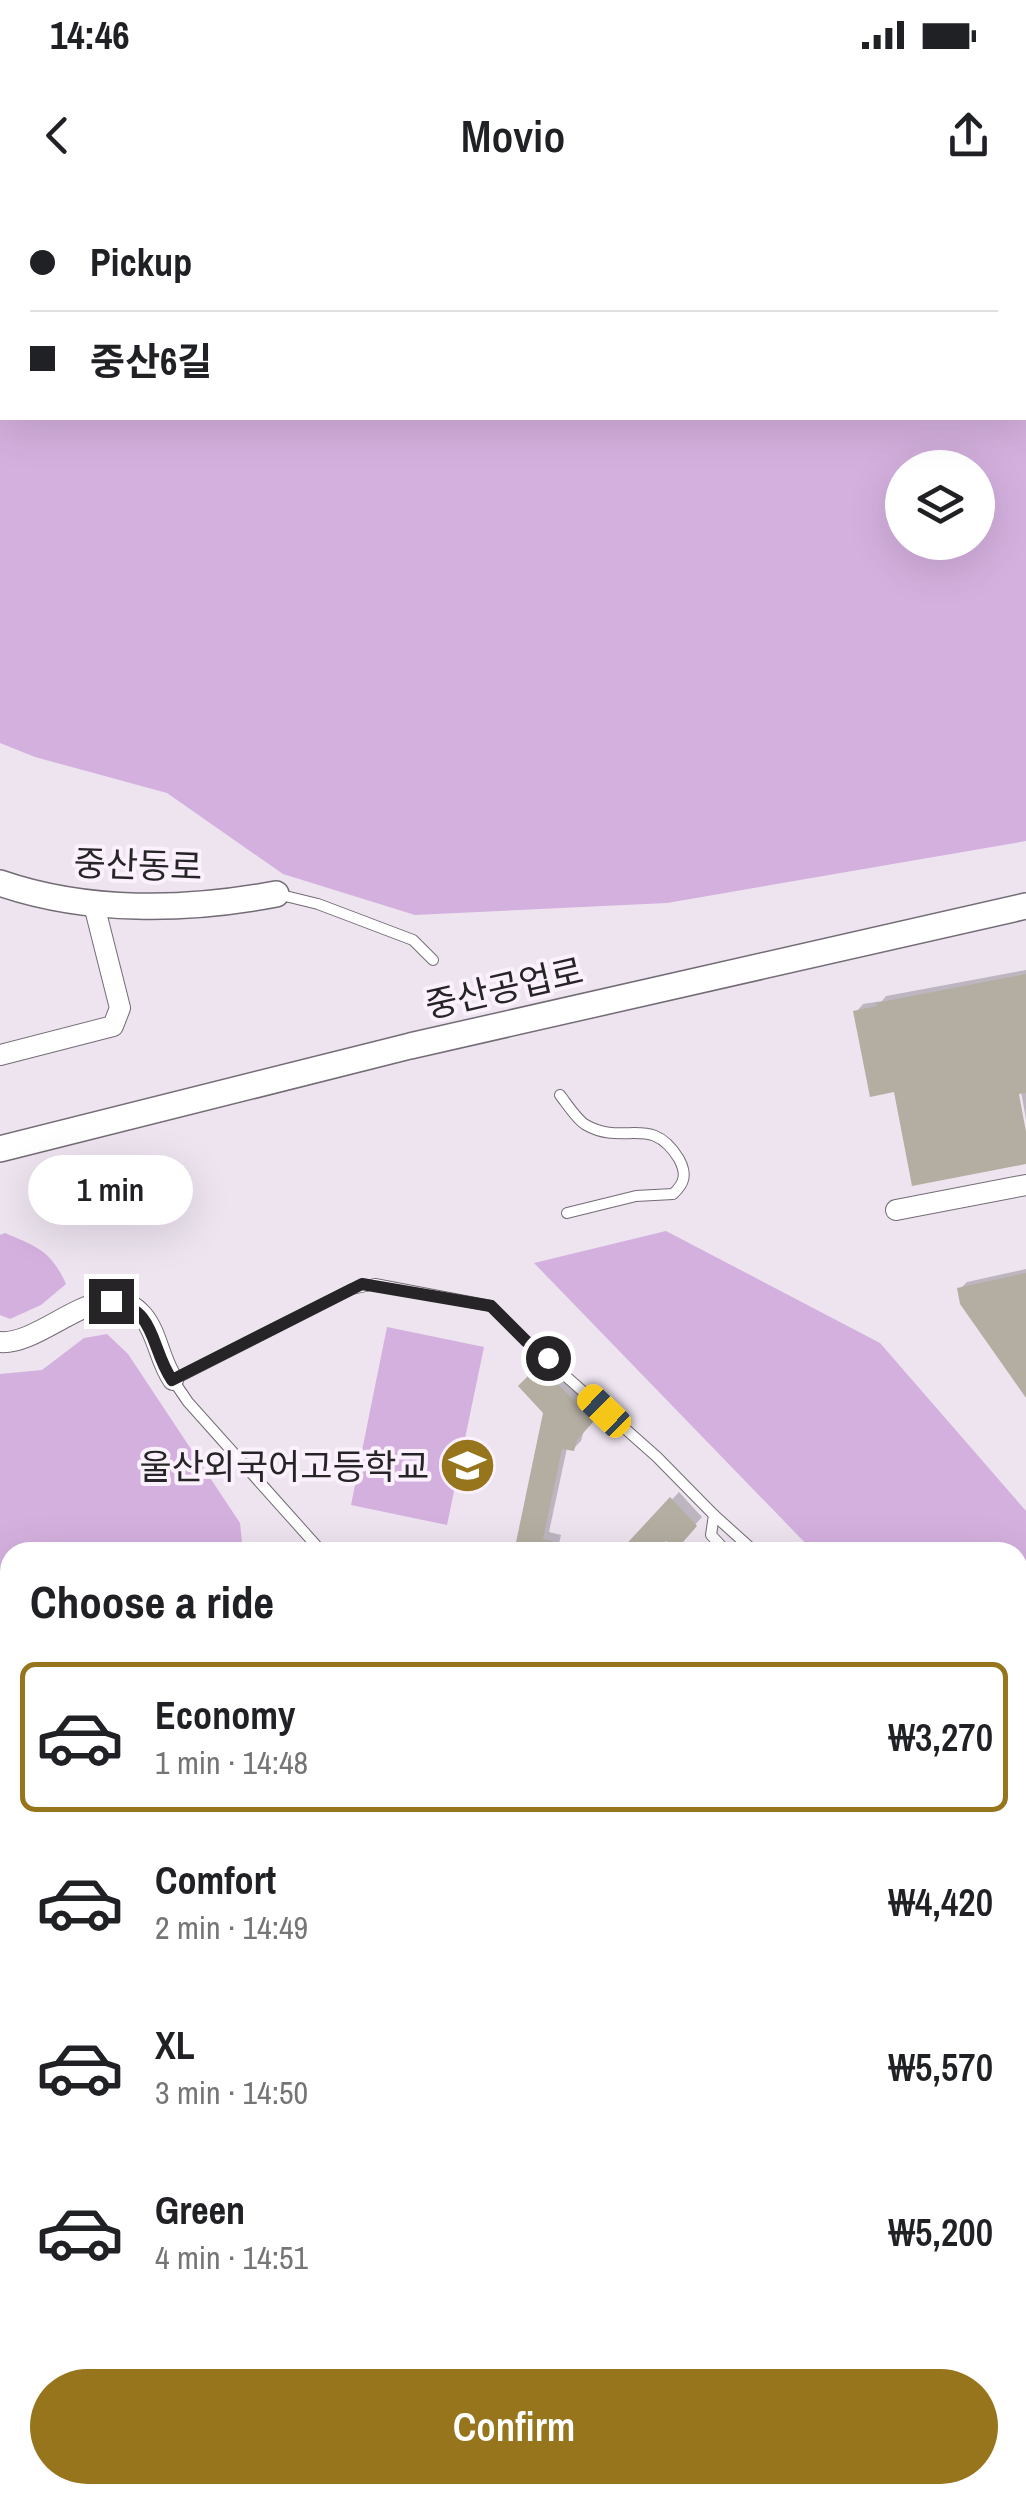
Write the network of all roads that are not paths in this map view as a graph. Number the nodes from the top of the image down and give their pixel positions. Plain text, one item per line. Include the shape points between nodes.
1 (0, 883) edge
2 (276, 894) joint
3 (94, 905) junction
4 (1026, 906) edge
5 (434, 960) dead end
6 (0, 1055) edge
7 (560, 1095) dead end
8 (0, 1149) edge
9 (1026, 1186) edge
10 (896, 1210) dead end
11 (568, 1213) dead end
12 (0, 1342) edge
13 (172, 1380) junction
14 (714, 1515) junction
15 (313, 1542) edge
16 (718, 1542) edge
17 (744, 1542) edge

1 - 3 street, 중산동로
2 - 3 street, 중산동로
2 - 5 lane via 413,940
3 - 6 street via 120,1008 113,1026
4 - 8 street, 중산공업로 via 410,1046
7 - 11 lane via 586,1125 658,1135 685,1170 673,1194
9 - 10 street
12 - 13 street via 29,1338 88,1305 122,1303 144,1318
13 - 14 lane via 362,1284 482,1302
13 - 15 lane
14 - 16 lane via 711,1535
14 - 17 lane

